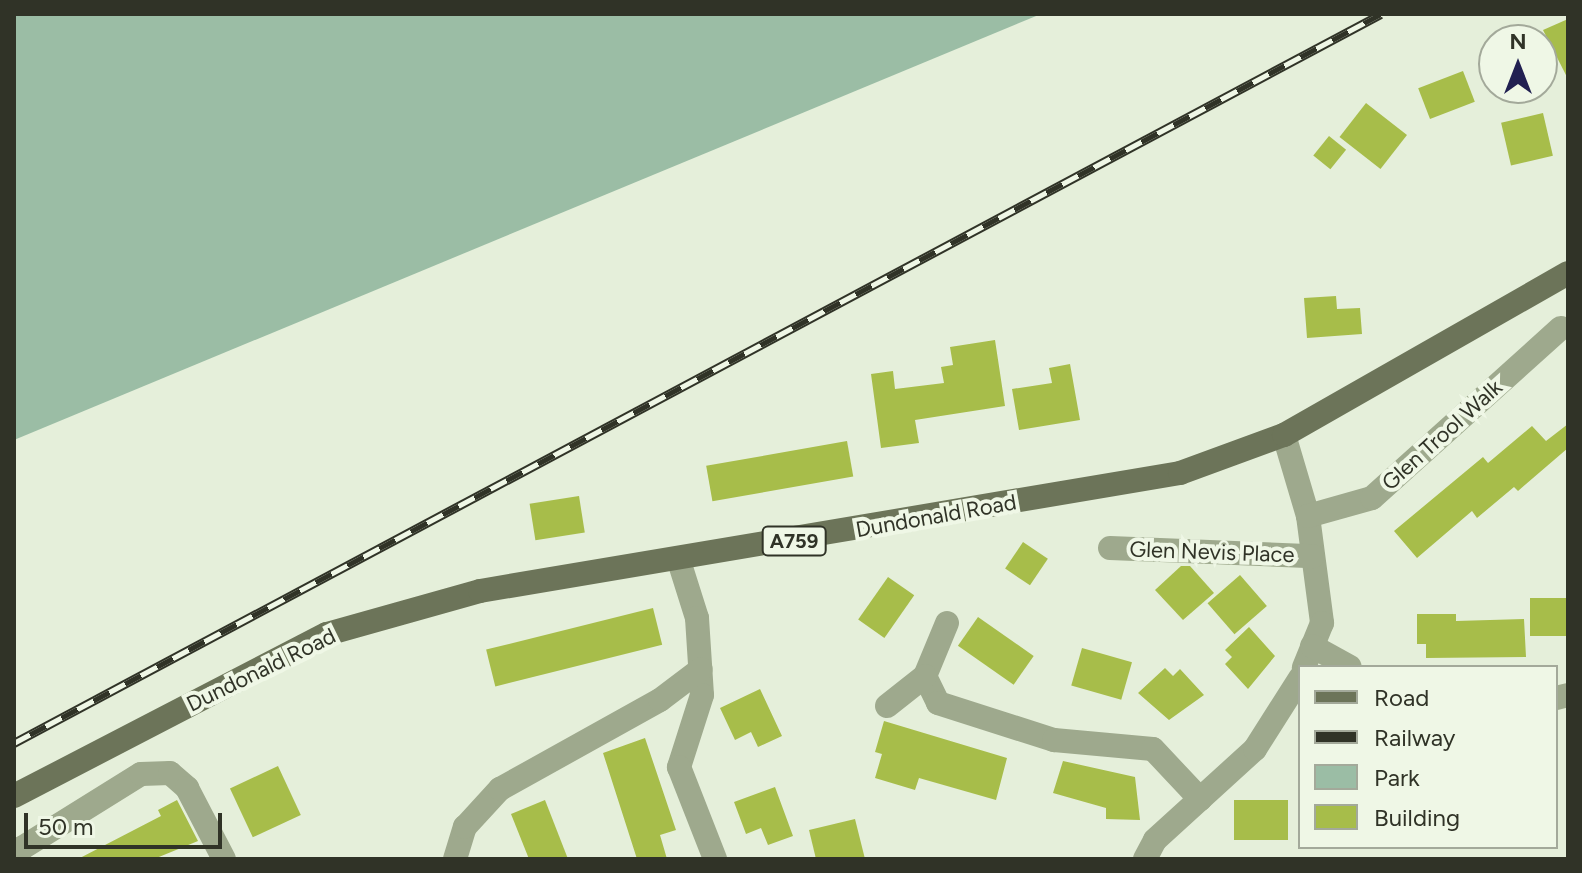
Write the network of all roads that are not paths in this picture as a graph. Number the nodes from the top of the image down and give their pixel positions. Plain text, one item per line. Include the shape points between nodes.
1 (1568, 273) edge
2 (1561, 328) dead end
3 (1284, 435) junction
4 (1308, 516) junction
5 (1110, 548) dead end
6 (1313, 556) junction
7 (679, 561) junction
8 (947, 623) dead end
9 (1308, 657) edge
10 (1342, 665) edge
11 (701, 669) junction
12 (925, 676) junction
13 (1298, 681) edge
14 (887, 706) dead end
15 (14, 796) edge
16 (1200, 799) junction
17 (15, 859) edge
18 (224, 859) edge
19 (455, 859) edge
20 (715, 859) edge
21 (1145, 859) edge

1 - 3 main road, Dundonald Road / A759
2 - 4 street, Glen Trool Walk via 1372,498
3 - 4 street
3 - 7 main road, Dundonald Road / A759 via 1180,473
4 - 6 street
5 - 6 street, Glen Nevis Place
6 - 9 street via 1322,623
7 - 11 street via 697,618
7 - 15 main road, Dundonald Road / A759 via 480,591 327,634
8 - 12 street
9 - 10 street
11 - 19 street via 660,700 500,789 465,827
11 - 20 street via 702,695 679,767
12 - 14 street
12 - 16 street via 938,703 992,725 1054,740 1153,749
13 - 16 street via 1255,749
16 - 21 street via 1155,840
17 - 18 street via 22,848 141,774 170,773 187,788

